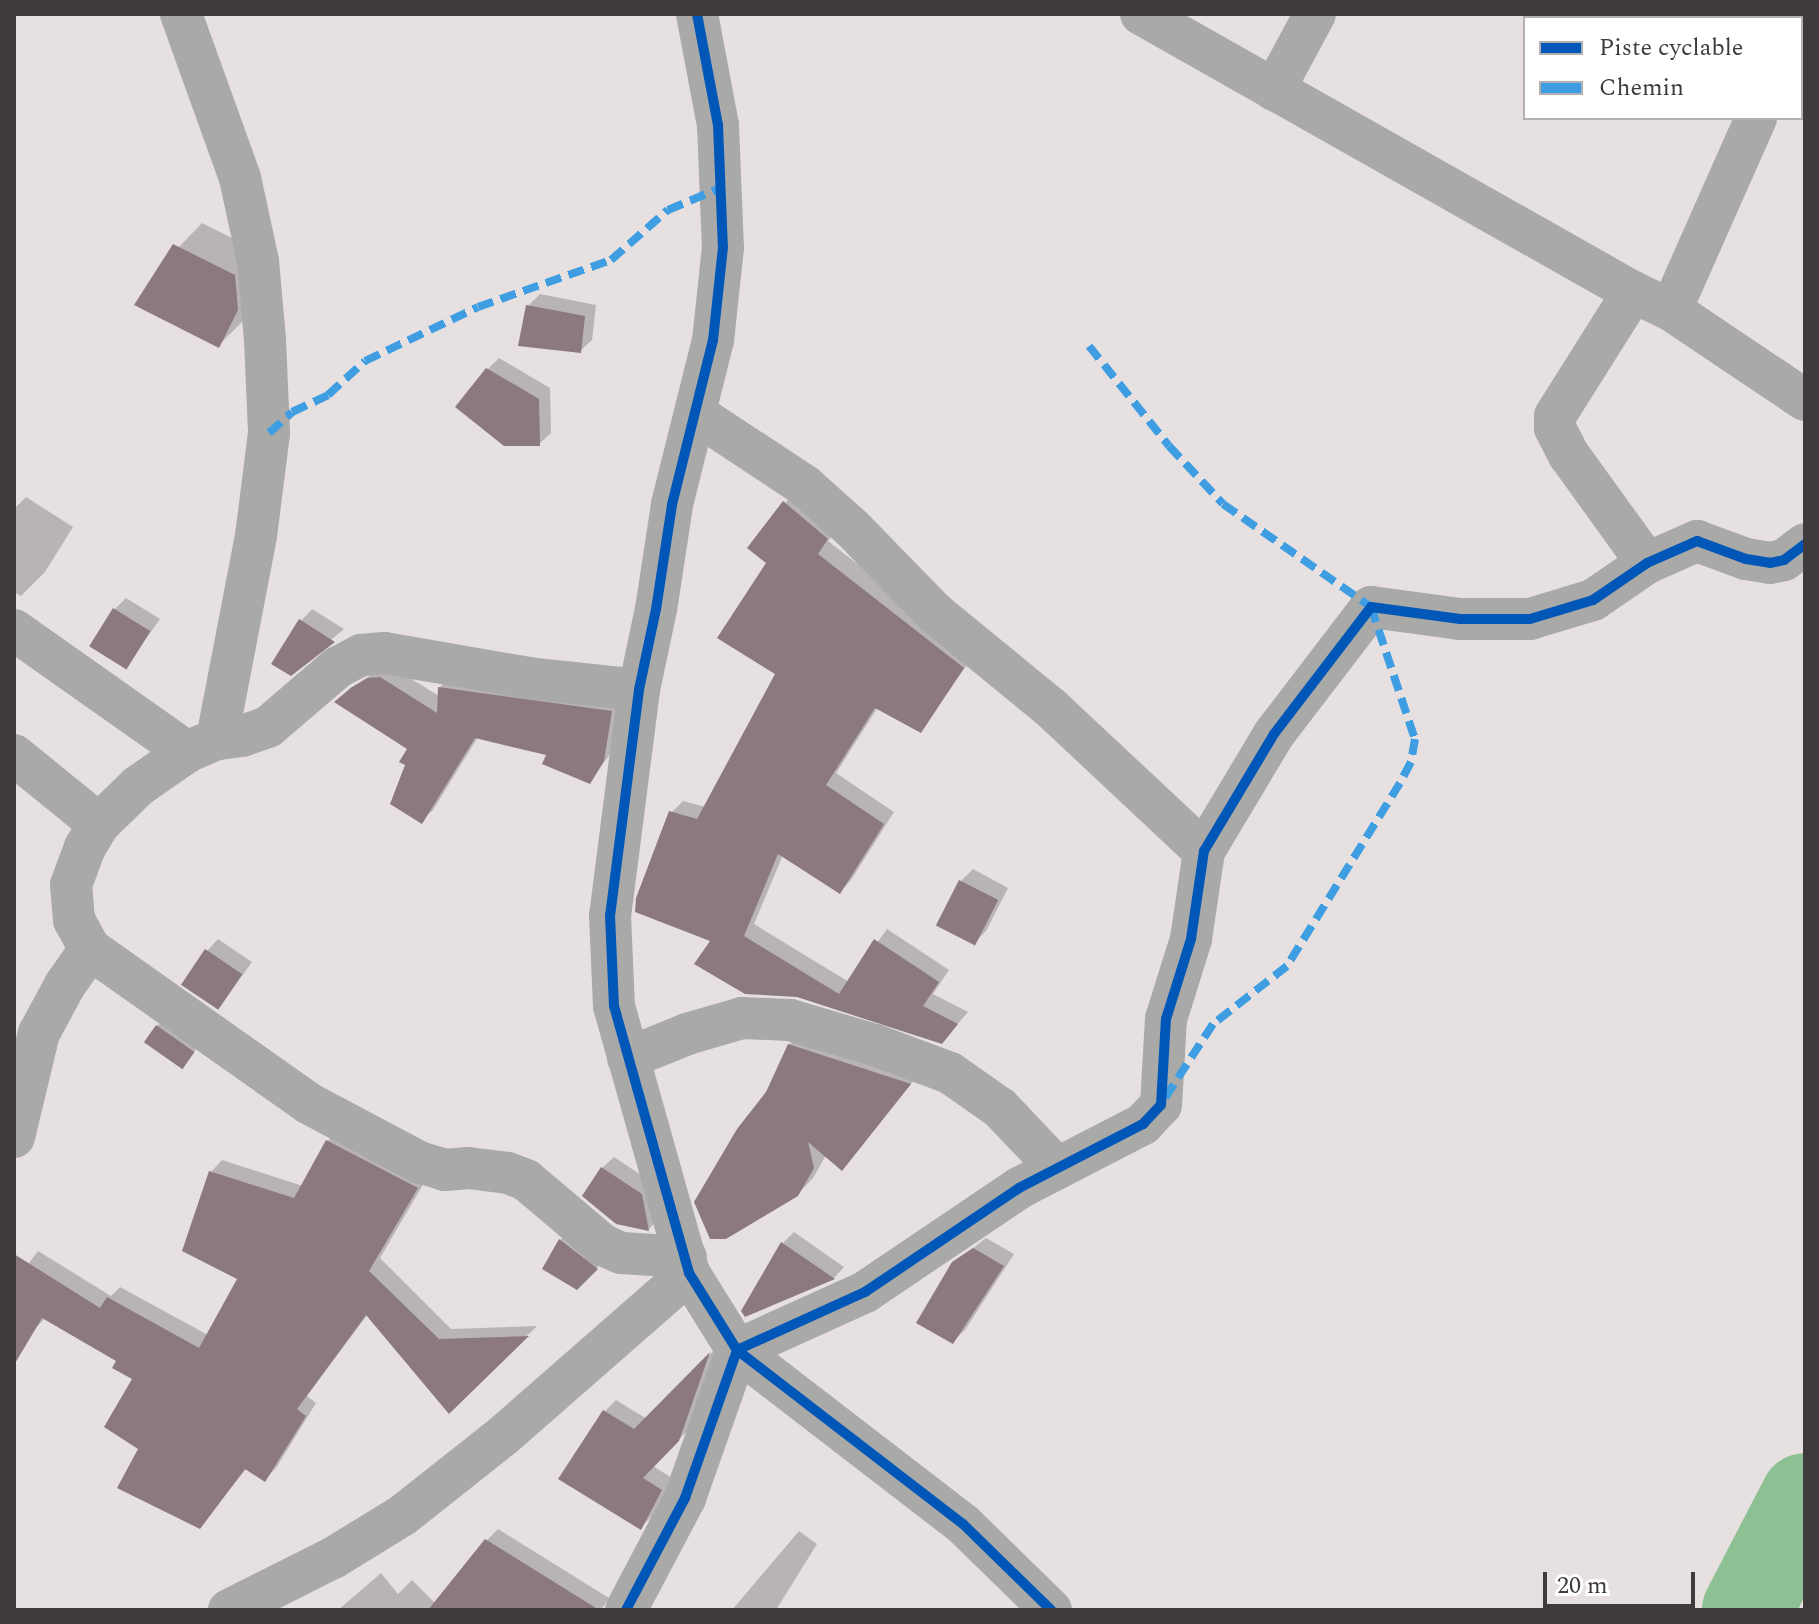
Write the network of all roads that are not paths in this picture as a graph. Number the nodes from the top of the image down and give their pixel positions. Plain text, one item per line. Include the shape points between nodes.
1 (181, 14) edge
2 (697, 14) edge
3 (1141, 14) edge
4 (1315, 14) edge
5 (1274, 90) junction
6 (1755, 120) edge
7 (1633, 292) junction
8 (1671, 310) junction
9 (1805, 400) edge
10 (696, 414) junction
11 (1805, 544) edge
12 (1647, 563) junction
13 (14, 630) edge
14 (639, 690) junction
15 (202, 745) junction
16 (14, 755) edge
17 (99, 824) junction
18 (1204, 851) junction
19 (90, 949) junction
20 (628, 1058) junction
21 (14, 1137) edge
22 (1057, 1168) junction
23 (688, 1265) junction
24 (737, 1350) junction
25 (229, 1610) edge
26 (626, 1610) edge
27 (1051, 1610) edge

1 - 15 street via 240,178 258,261 269,433 249,578
2 - 10 street via 718,125 723,247 713,340
3 - 5 street
4 - 5 street
5 - 7 street
6 - 8 street
7 - 8 street
7 - 12 street via 1555,416 1555,428
8 - 9 street
10 - 14 street via 672,505
10 - 18 street via 805,486 935,613 1051,708
11 - 12 street via 1784,560 1770,563 1697,541
12 - 18 street via 1593,600 1530,619 1460,619 1371,607 1274,734
13 - 15 street
14 - 15 street via 384,653 361,655 338,667 268,727
14 - 20 street via 610,915 614,1006
15 - 17 street via 138,786
16 - 17 street
17 - 19 street via 71,885 74,920
18 - 22 street via 1191,939 1166,1019 1161,1105 1143,1124
19 - 21 street via 39,1033
19 - 23 street via 308,1103 419,1162 445,1170 508,1173 526,1180 603,1245
20 - 22 street via 742,1018 790,1020 950,1073 1000,1108
20 - 23 street
22 - 24 street via 865,1292
23 - 24 street
23 - 25 street via 504,1435 403,1515 333,1558
24 - 26 street via 685,1498
24 - 27 street via 963,1524

